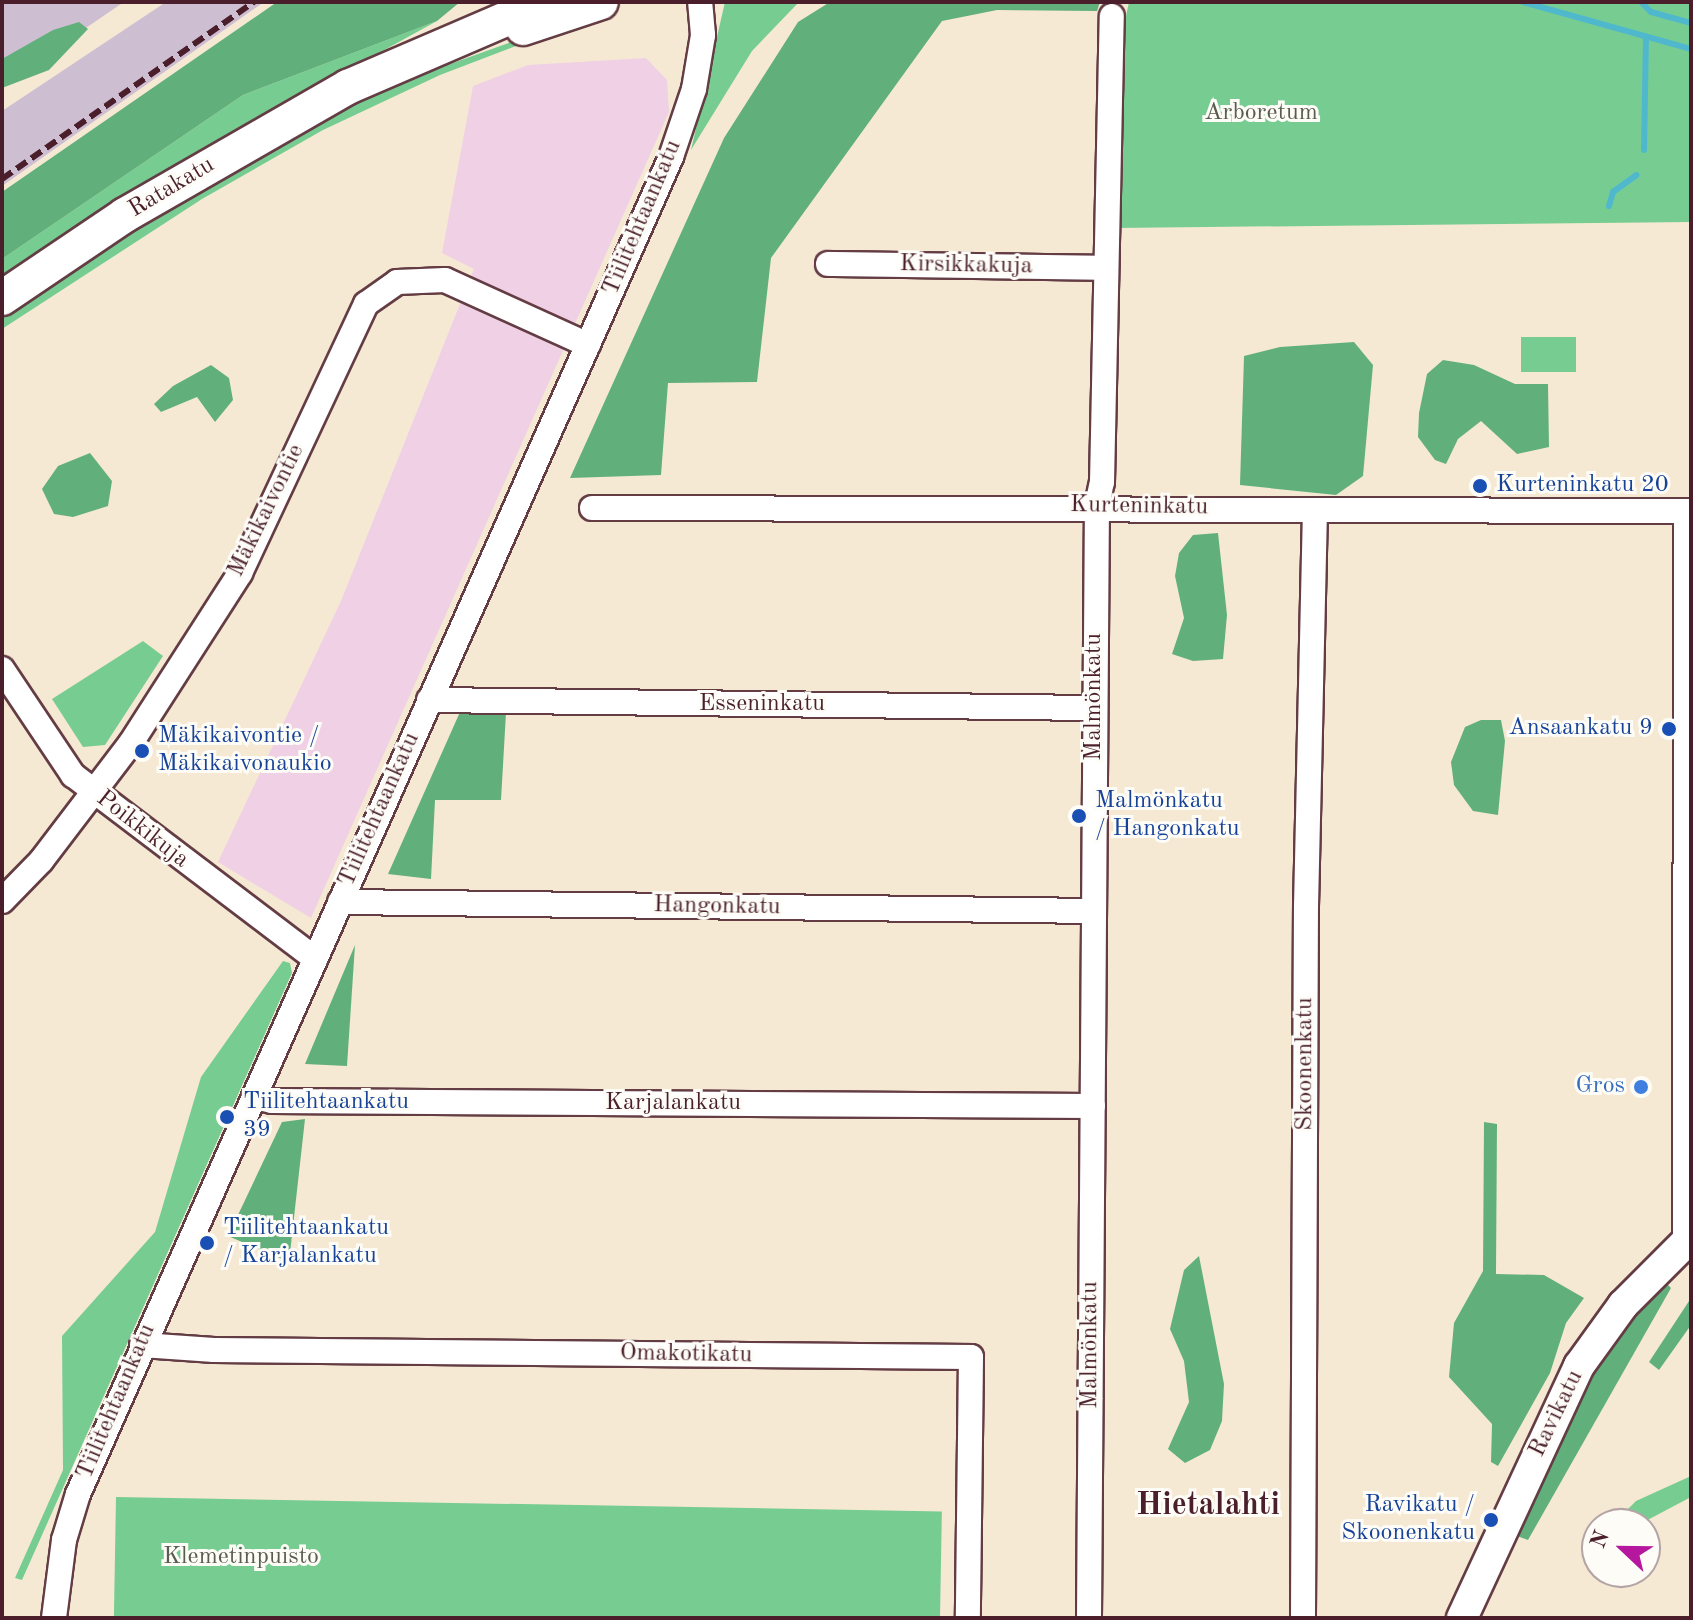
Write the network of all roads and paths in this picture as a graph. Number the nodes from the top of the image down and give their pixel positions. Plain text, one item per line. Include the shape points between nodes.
1 (545, 2) edge
2 (601, 2) edge
3 (700, 2) edge
4 (1112, 16) dead end
5 (348, 87) junction
6 (828, 264) dead end
7 (1104, 268) junction
8 (2, 298) edge
9 (588, 345) junction
10 (1097, 505) junction
11 (592, 508) dead end
12 (1315, 510) junction
13 (1688, 512) edge
14 (2, 669) edge
15 (429, 700) junction
16 (1095, 708) junction
17 (94, 793) junction
18 (2, 901) edge
19 (340, 902) junction
20 (1094, 911) junction
21 (315, 959) junction
22 (255, 1097) junction
23 (1093, 1106) junction
24 (1688, 1238) edge
25 (142, 1345) junction
26 (54, 1618) edge
27 (968, 1618) edge
28 (1089, 1618) edge
29 (1303, 1618) edge
30 (1462, 1618) edge

1 - 5 main road, Ratakatu
2 - 5 main road, Ratakatu
3 - 9 street, Tiilitehtaankatu via 703,35 689,103
4 - 7 street, Malmönkatu
5 - 8 main road, Ratakatu via 125,215
6 - 7 street, Kirsikkakuja
7 - 10 street, Malmönkatu via 1102,482
9 - 15 street, Tiilitehtaankatu
9 - 17 street, Mäkikaivontie via 445,280 397,282 377,294 366,304 240,573
10 - 11 street, Kurteninkatu
10 - 12 street, Kurteninkatu
10 - 16 street, Malmönkatu
12 - 13 street, Kurteninkatu
12 - 29 street, Skoonenkatu via 1306,906
13 - 24 street
14 - 17 street, Poikkikuja via 73,775
15 - 16 street, Esseninkatu
15 - 19 street, Tiilitehtaankatu
16 - 20 street, Malmönkatu
17 - 18 street, Mäkikaivontie
17 - 21 street, Poikkikuja
19 - 20 street, Hangonkatu
19 - 21 street, Tiilitehtaankatu
20 - 23 street, Malmönkatu
21 - 22 street, Tiilitehtaankatu
22 - 23 street, Karjalankatu
22 - 25 street, Tiilitehtaankatu
23 - 28 street, Malmönkatu
24 - 30 street, Ravikatu via 1623,1305 1579,1366
25 - 26 street, Tiilitehtaankatu via 78,1494 62,1554
25 - 27 street, Omakotikatu via 971,1357

